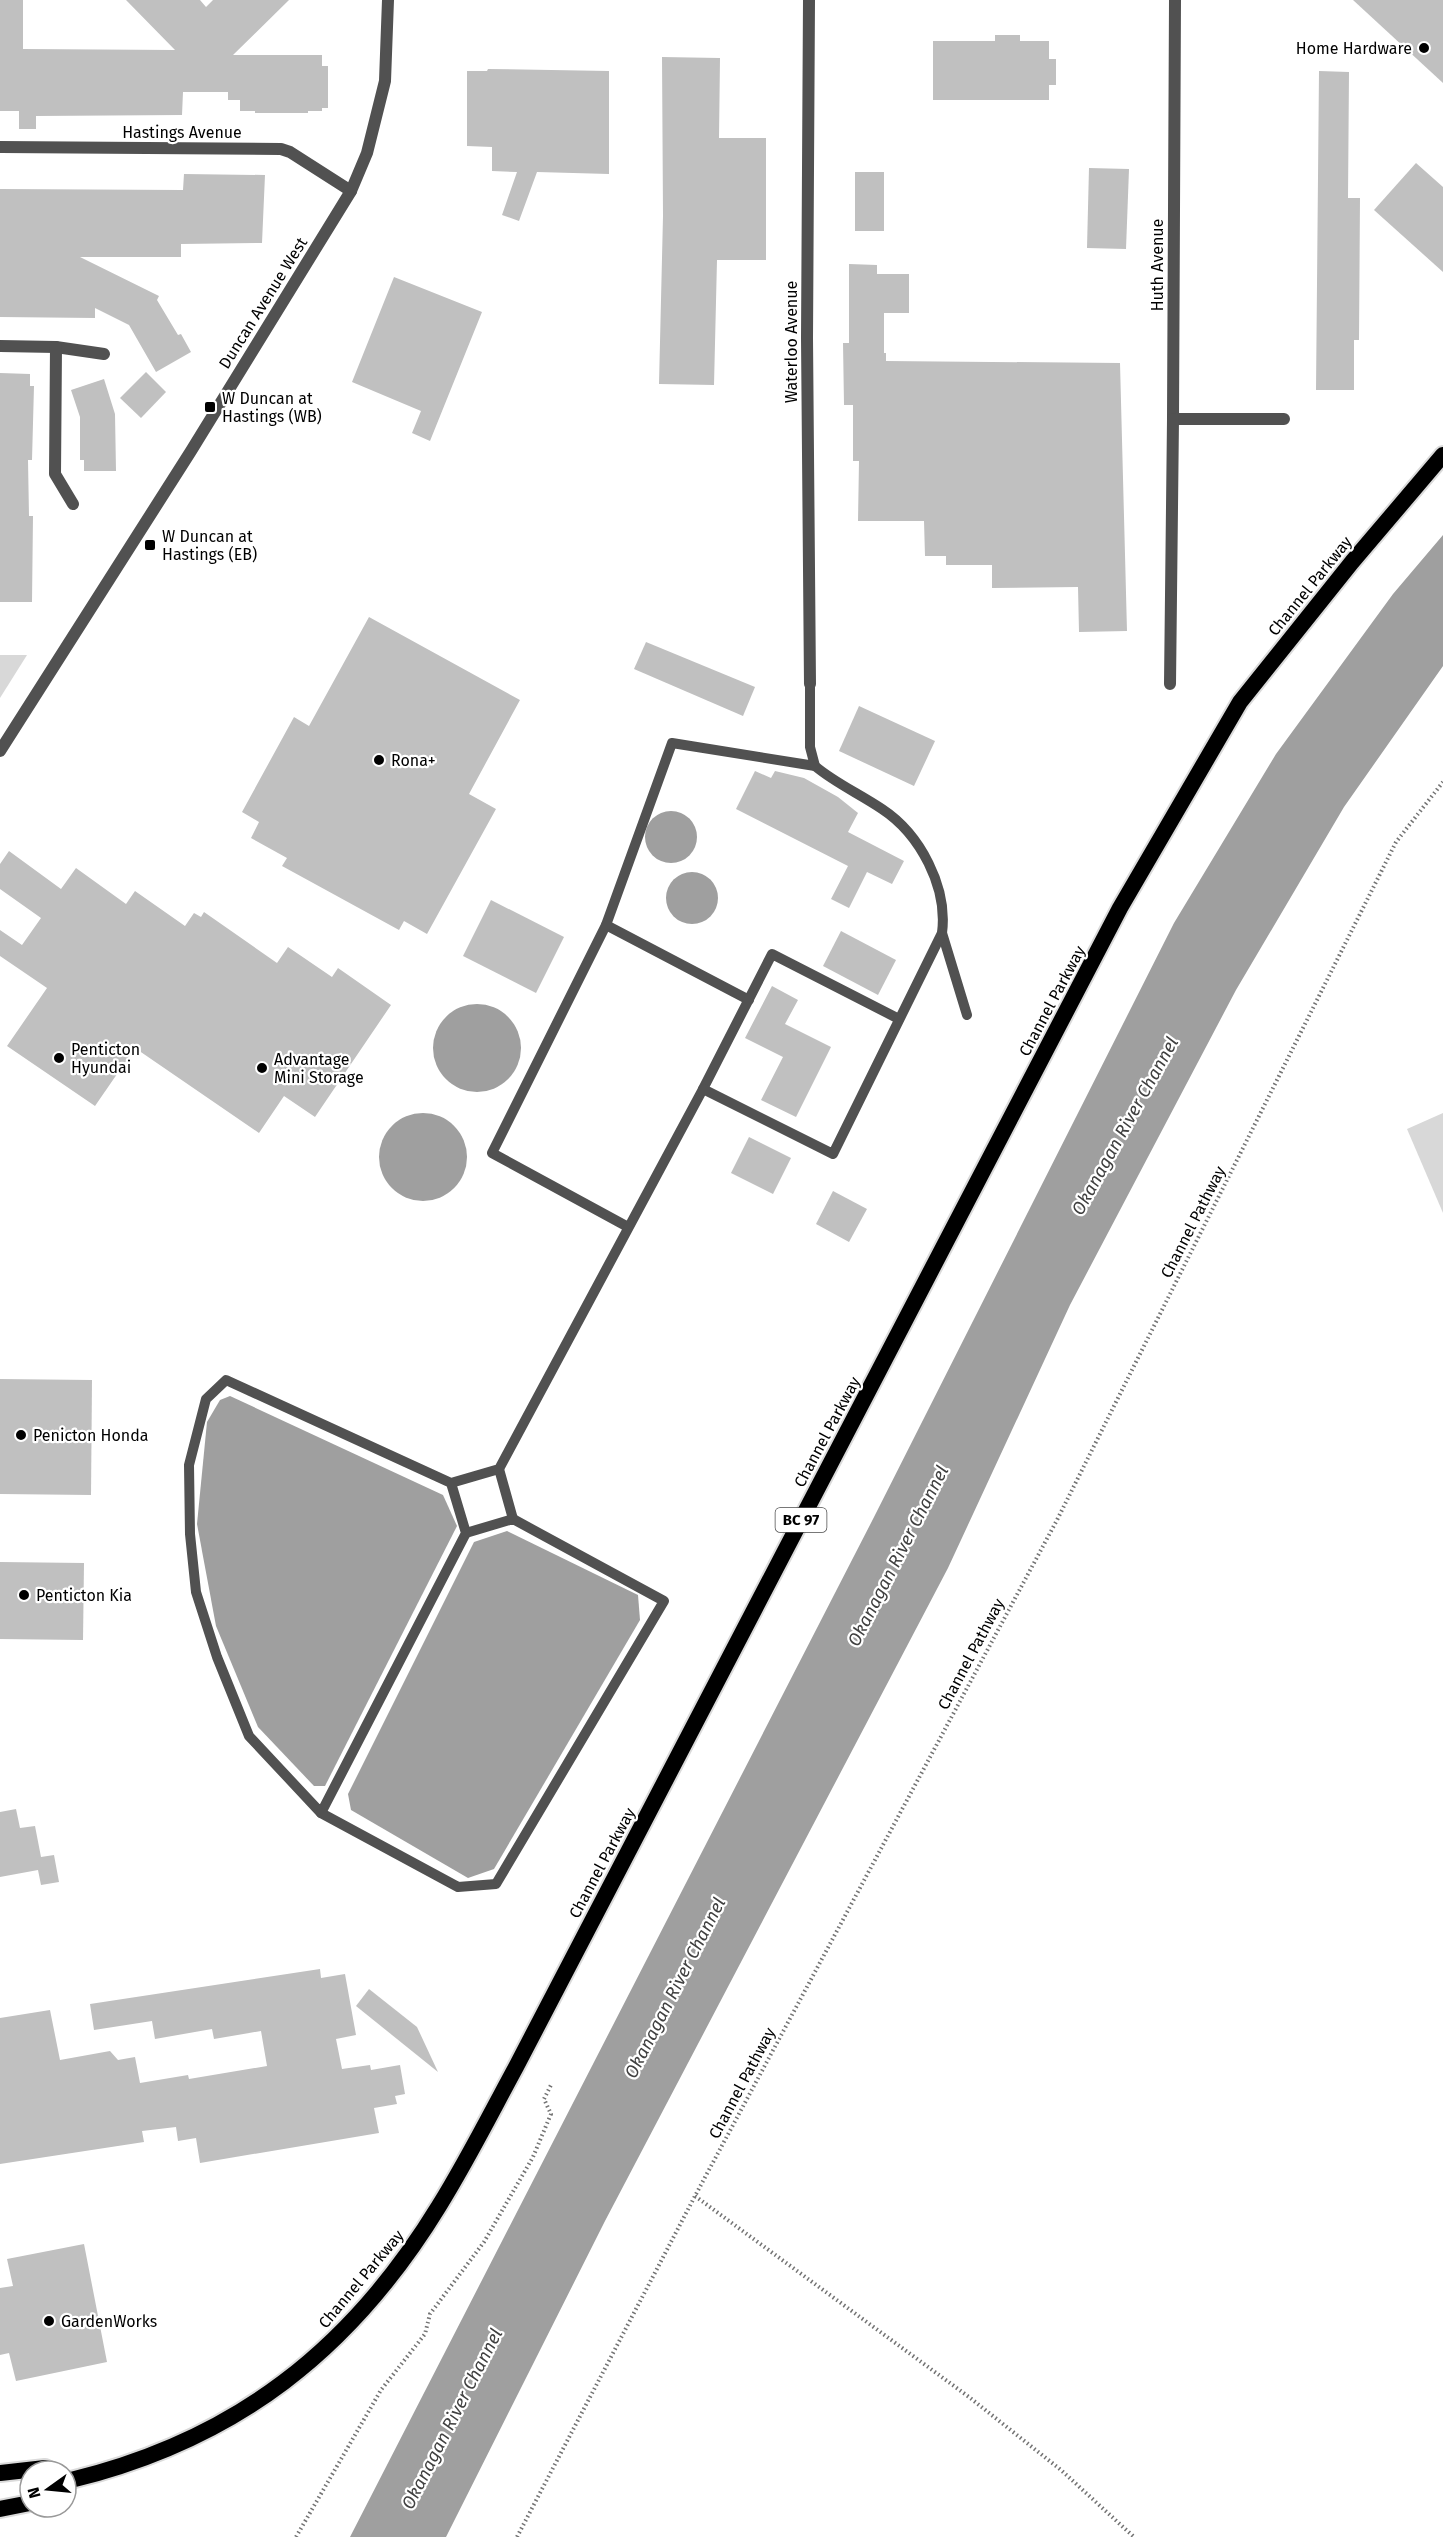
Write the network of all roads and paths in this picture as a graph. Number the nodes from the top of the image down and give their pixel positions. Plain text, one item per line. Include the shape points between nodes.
1 (388, 0) edge
2 (809, 0) edge
3 (1175, 0) edge
4 (0, 147) edge
5 (351, 191) junction
6 (0, 346) edge
7 (56, 347) junction
8 (104, 354) dead end
9 (1173, 419) junction
10 (1284, 420) dead end
11 (1443, 455) edge
12 (73, 504) dead end
13 (810, 684) joint
14 (1170, 684) dead end
15 (0, 751) edge
16 (815, 766) junction
17 (1443, 783) edge
18 (606, 926) junction
19 (942, 933) junction
20 (748, 1000) junction
21 (967, 1015) dead end
22 (899, 1019) junction
23 (703, 1089) junction
24 (628, 1227) junction
25 (499, 1469) junction
26 (451, 1483) junction
27 (513, 1519) junction
28 (466, 1533) junction
29 (321, 1813) junction
30 (552, 2083) dead end
31 (695, 2196) junction
32 (18, 2471) edge
33 (0, 2473) edge
34 (78, 2478) edge
35 (18, 2506) edge
36 (0, 2508) edge
37 (296, 2537) edge
38 (517, 2537) edge
39 (1134, 2537) edge

1 - 5 street, Duncan Avenue West via 385,81 367,153
2 - 13 street, Waterloo Avenue
3 - 9 street, Huth Avenue
4 - 5 street, Hastings Avenue via 281,149
5 - 15 street, Duncan Avenue West
6 - 7 street
7 - 8 street
7 - 12 street via 55,474
9 - 10 street
9 - 14 street, Huth Avenue
11 - 34 highway, Channel Parkway / BC 97 via 1240,702 1192,782 1120,908 491,2114 414,2245 348,2326 316,2357 252,2406 169,2449
13 - 16 lane via 810,747
16 - 18 lane via 672,743
16 - 19 lane via 884,810 908,832 930,862
17 - 31 path, Channel Pathway via 1396,842 1057,1520
18 - 20 lane
18 - 24 lane via 492,1153
19 - 21 lane
19 - 22 lane
20 - 22 lane via 772,954
20 - 23 lane
22 - 23 lane via 833,1154
23 - 24 lane
24 - 25 lane
25 - 26 lane
25 - 27 lane
26 - 28 lane
26 - 29 lane via 226,1380 206,1399 189,1465 196,1592 249,1736
27 - 28 lane
27 - 29 lane via 664,1601 496,1884 458,1887
28 - 29 lane
30 - 37 path via 544,2099 551,2114 533,2157 484,2242 430,2314 425,2334 381,2390
31 - 38 path, Channel Pathway
31 - 39 path via 969,2397 1061,2470
32 - 33 highway
35 - 36 highway

